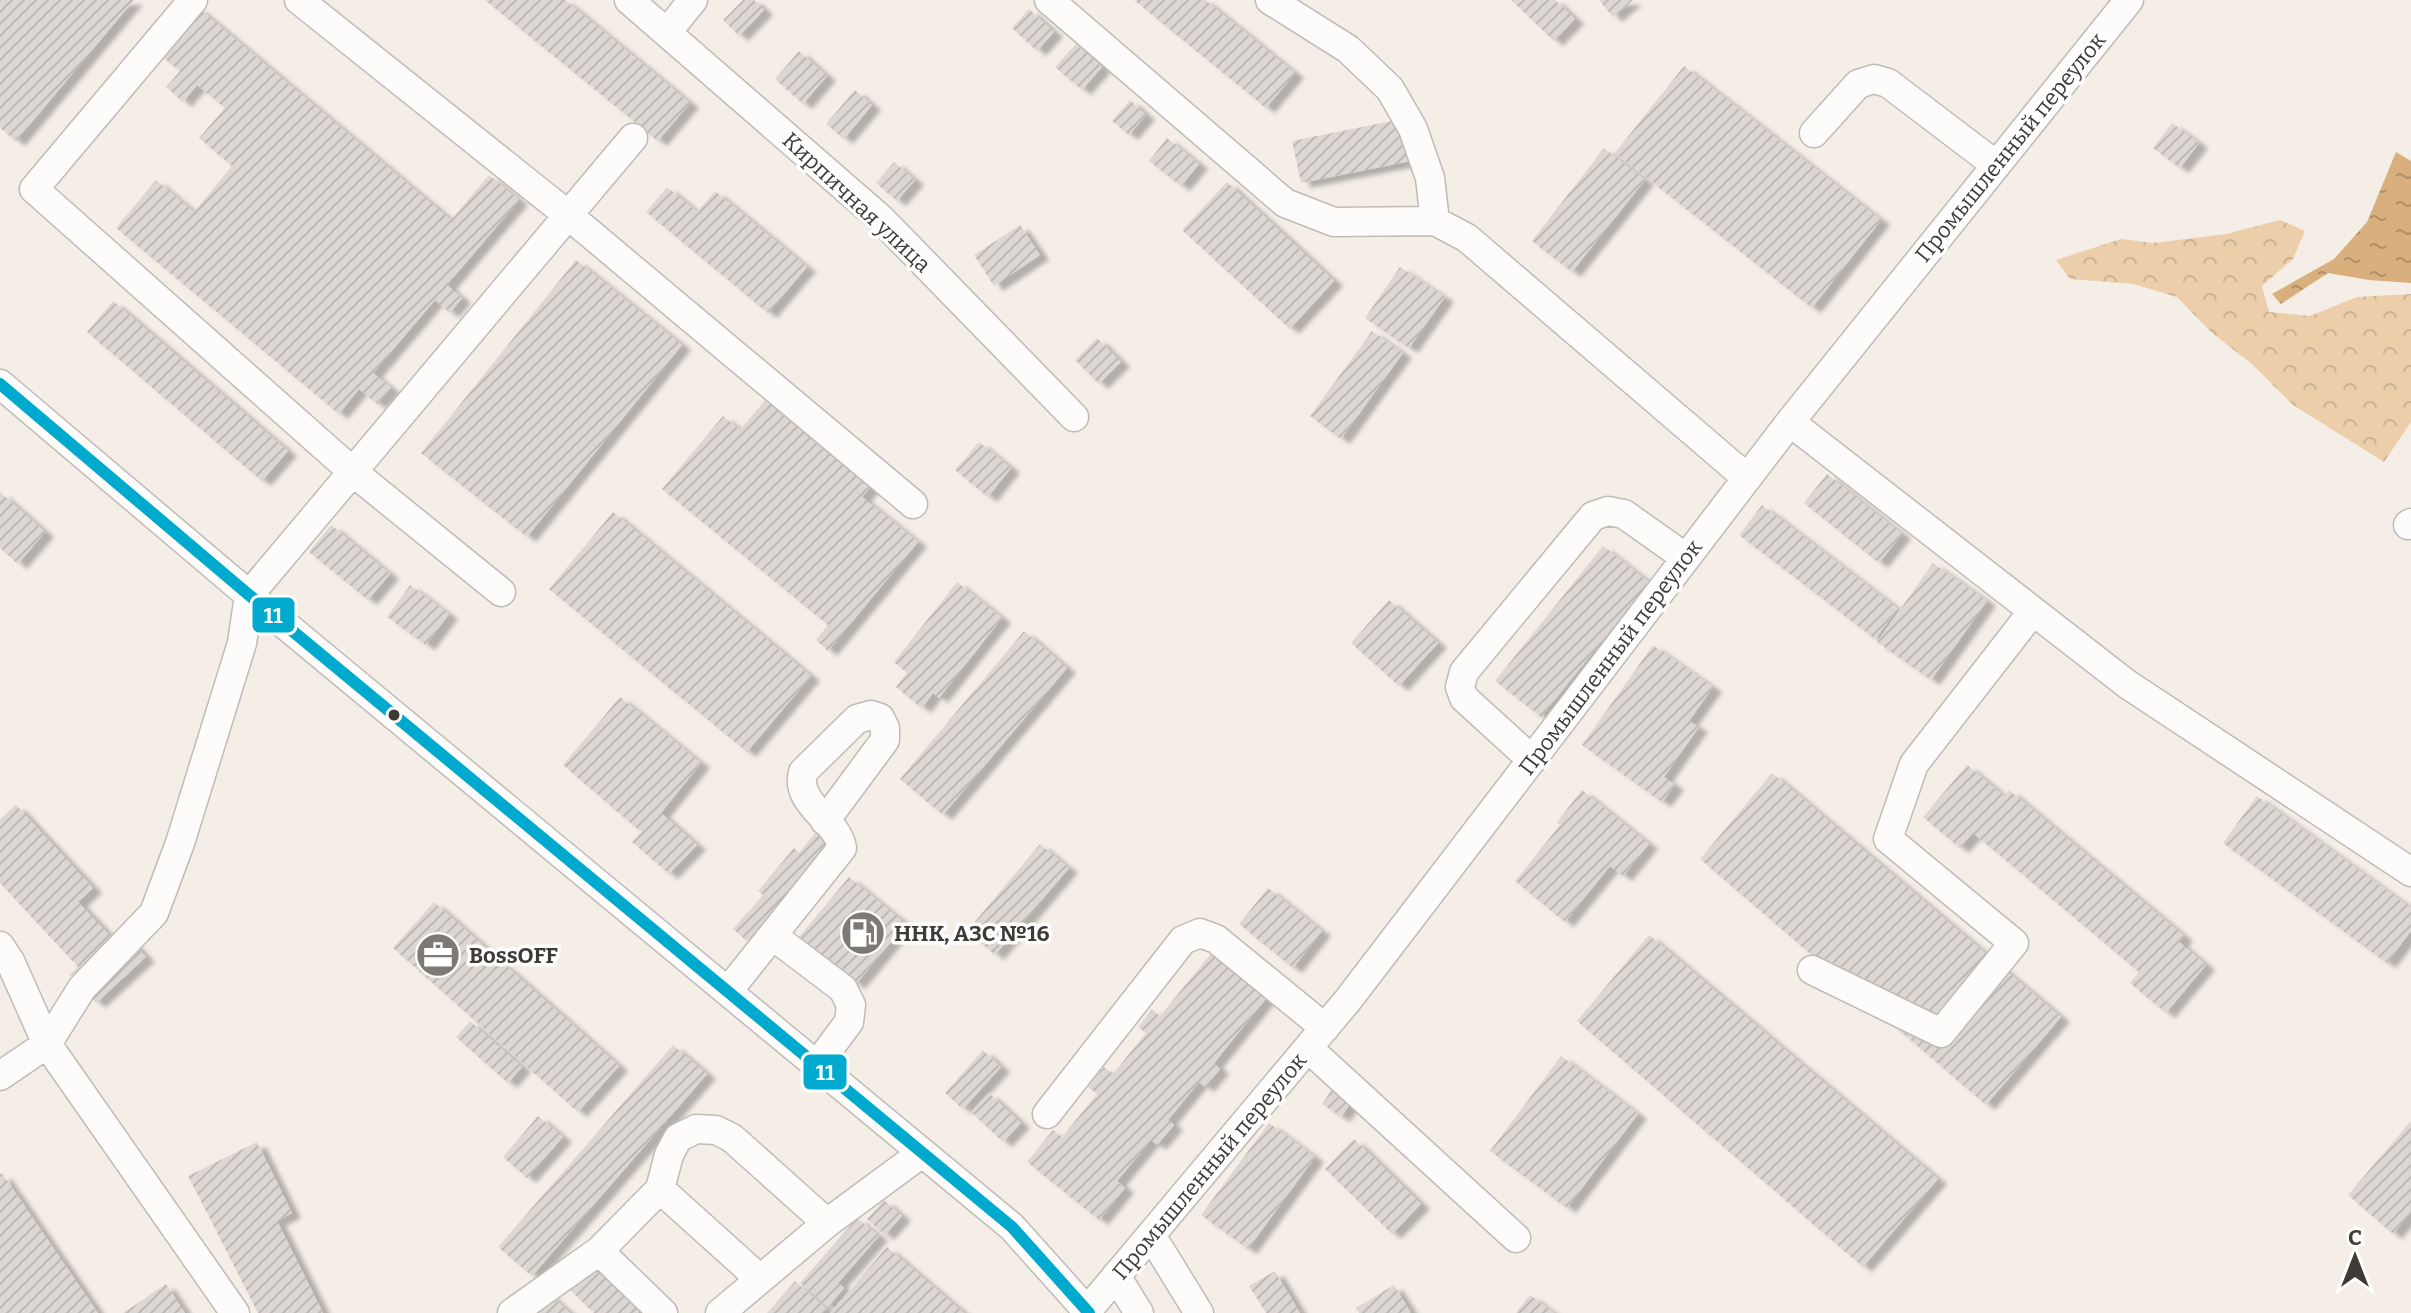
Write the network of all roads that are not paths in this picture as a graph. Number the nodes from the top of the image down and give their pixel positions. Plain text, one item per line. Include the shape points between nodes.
1 (193, 0) edge
2 (299, 0) edge
3 (629, 0) edge
4 (693, 0) edge
5 (1049, 0) edge
6 (1270, 0) edge
7 (2129, 0) edge
8 (668, 31) junction
9 (1814, 133) dead end
10 (633, 138) dead end
11 (1996, 165) junction
12 (568, 215) junction
13 (1435, 221) junction
14 (0, 384) edge
15 (1074, 417) dead end
16 (1790, 422) junction
17 (353, 472) junction
18 (1747, 478) junction
19 (913, 504) dead end
20 (1686, 558) junction
21 (501, 592) dead end
22 (249, 595) junction
23 (2033, 611) junction
24 (1532, 760) junction
25 (825, 821) dead end
26 (2411, 872) edge
27 (773, 936) junction
28 (0, 946) edge
29 (1812, 970) dead end
30 (728, 991) junction
31 (1316, 1038) junction
32 (47, 1044) junction
33 (817, 1065) junction
34 (0, 1076) edge
35 (1047, 1114) dead end
36 (922, 1153) junction
37 (660, 1189) junction
38 (827, 1223) junction
39 (1151, 1235) junction
40 (1516, 1238) dead end
41 (599, 1251) junction
42 (1116, 1276) junction
43 (760, 1279) junction
44 (1088, 1312) edge
45 (235, 1313) edge
46 (512, 1313) edge
47 (663, 1313) edge
48 (720, 1313) edge
49 (1139, 1313) edge
50 (1199, 1313) edge

1 - 17 street via 34,189
2 - 12 street
3 - 8 street, Кирпичная улица
4 - 8 street
5 - 13 street via 1285,203 1334,222
6 - 13 street via 1348,49 1390,89 1413,129 1430,178
7 - 11 street, Промышленный переулок
8 - 15 street, Кирпичная улица via 881,219
9 - 11 street via 1858,84 1874,79 1888,83
10 - 12 street
11 - 16 street, Промышленный переулок
12 - 17 street
12 - 19 street
13 - 18 street via 1467,238
14 - 22 street
16 - 18 street, Промышленный переулок
16 - 23 street
17 - 21 street
17 - 22 street
18 - 20 street, Промышленный переулок
20 - 24 street, Промышленный переулок
20 - 24 street via 1624,514 1608,511 1593,516 1464,672 1464,698
22 - 30 street
22 - 32 street via 242,643 154,913 82,988
23 - 26 street via 2127,684
23 - 29 street via 1914,764 1888,839 2014,943 1941,1033
24 - 31 street, Промышленный переулок
25 - 27 street via 842,844 841,852
27 - 30 street
27 - 33 street via 843,989 851,1005 849,1022
28 - 32 street
30 - 33 street
31 - 35 street via 1216,939 1200,933 1183,940
31 - 39 street, Промышленный переулок
31 - 40 street
32 - 34 street
32 - 45 street
33 - 36 street
36 - 38 street
36 - 44 street via 1012,1227
37 - 38 street via 678,1138 696,1129 716,1130 732,1138
37 - 41 street
37 - 43 street
38 - 43 street
39 - 42 street, Промышленный переулок
39 - 50 street
41 - 46 street
41 - 47 street
42 - 44 street, Промышленный переулок
42 - 49 street
43 - 48 street

